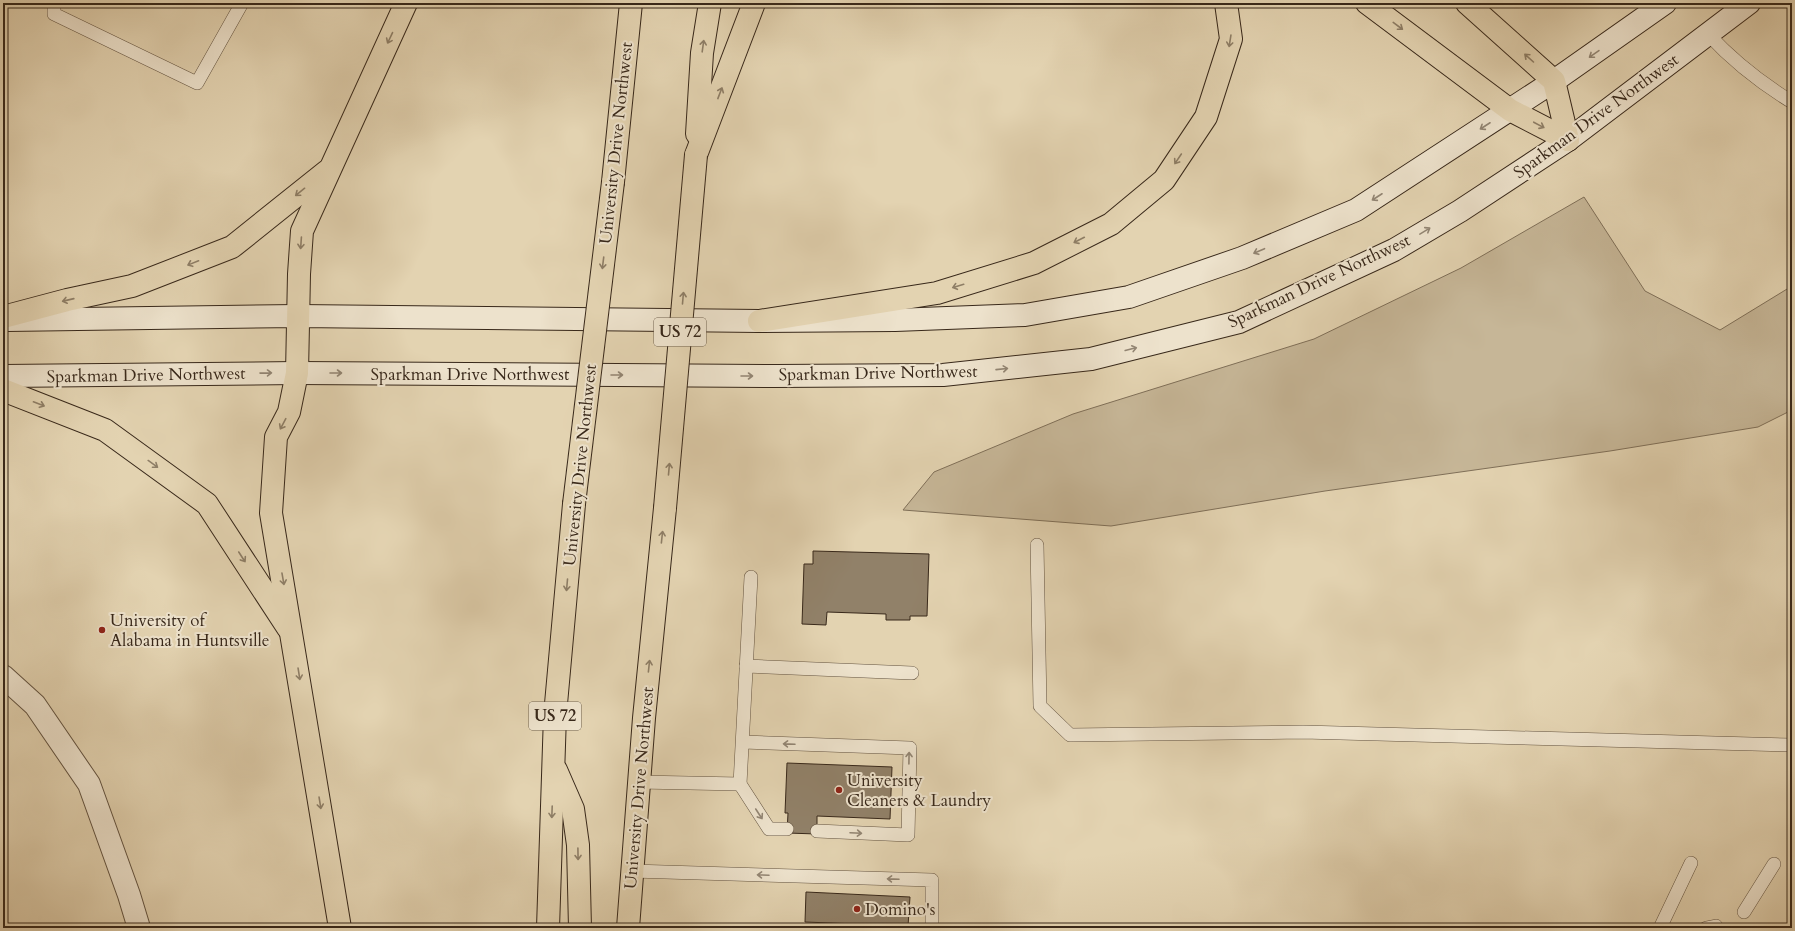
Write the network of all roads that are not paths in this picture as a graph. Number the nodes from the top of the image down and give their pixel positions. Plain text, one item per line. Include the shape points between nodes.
1 (54, 3) edge
2 (242, 3) edge
3 (406, 3) edge
4 (631, 3) edge
5 (710, 3) edge
6 (754, 3) edge
7 (1226, 3) edge
8 (1367, 3) edge
9 (1467, 3) edge
10 (1665, 3) edge
11 (1749, 3) edge
12 (1708, 34) junction
13 (1554, 81) junction
14 (1792, 102) edge
15 (1510, 110) junction
16 (1568, 140) junction
17 (696, 155) junction
18 (331, 168) junction
19 (298, 316) junction
20 (3, 319) edge
21 (759, 321) junction
22 (297, 373) junction
23 (3, 376) edge
24 (3, 390) edge
25 (1037, 545) dead end
26 (751, 577) dead end
27 (293, 636) junction
28 (746, 666) junction
29 (912, 673) dead end
30 (3, 676) edge
31 (743, 742) junction
32 (1792, 745) edge
33 (553, 763) junction
34 (639, 782) junction
35 (740, 784) junction
36 (787, 829) dead end
37 (817, 831) dead end
38 (1691, 863) dead end
39 (1774, 864) dead end
40 (632, 871) junction
41 (1744, 912) dead end
42 (139, 928) edge
43 (340, 928) edge
44 (548, 928) edge
45 (580, 928) edge
46 (628, 928) edge
47 (932, 928) edge
48 (1660, 928) edge

1 - 2 lane via 54,14 197,83
3 -> 18 highway
4 -> 33 highway, University Drive Northwest / US 72, bridge via 613,182 574,504
17 -> 5 highway, University Drive Northwest / US 72 via 702,53
17 -> 6 highway
7 -> 21 highway via 1232,39 1206,117 1164,180 1110,224 1034,263 937,292
8 -> 15 highway
13 -> 9 highway
10 -> 13 main road
11 - 12 main road, Sparkman Drive Northwest
12 - 14 lane via 1727,54 1769,88
12 - 16 main road, Sparkman Drive Northwest
13 - 15 main road
13 - 16 highway
15 -> 16 highway
15 -> 21 main road via 1356,210 1242,258 1129,297 1025,315 895,320
22 -> 16 main road, Sparkman Drive Northwest via 943,375 1091,359 1240,322 1394,250 1460,211
34 -> 17 highway, University Drive Northwest / US 72, bridge
18 -> 19 highway via 302,231
18 -> 20 highway via 232,247 132,286 67,300
19 - 20 main road
19 - 21 main road
19 - 22 highway
23 -> 22 main road, Sparkman Drive Northwest
22 -> 27 highway via 289,412 276,437 271,513
24 -> 27 highway via 105,430 207,504
25 - 32 lane via 1040,706 1070,735 1303,732
26 - 28 lane
27 -> 43 highway
28 - 29 lane
28 - 31 lane
30 - 42 main road via 35,705 89,784
31 - 35 lane
37 -> 31 lane via 908,835 910,748
33 -> 44 highway, University Drive Northwest / US 72
33 -> 45 highway, US 72 via 573,809 578,845
34 - 35 lane
34 - 40 highway, University Drive Northwest / US 72
35 -> 36 lane via 769,828
38 - 48 lane
39 - 41 lane
40 - 46 highway, University Drive Northwest / US 72
47 -> 40 lane via 932,880

